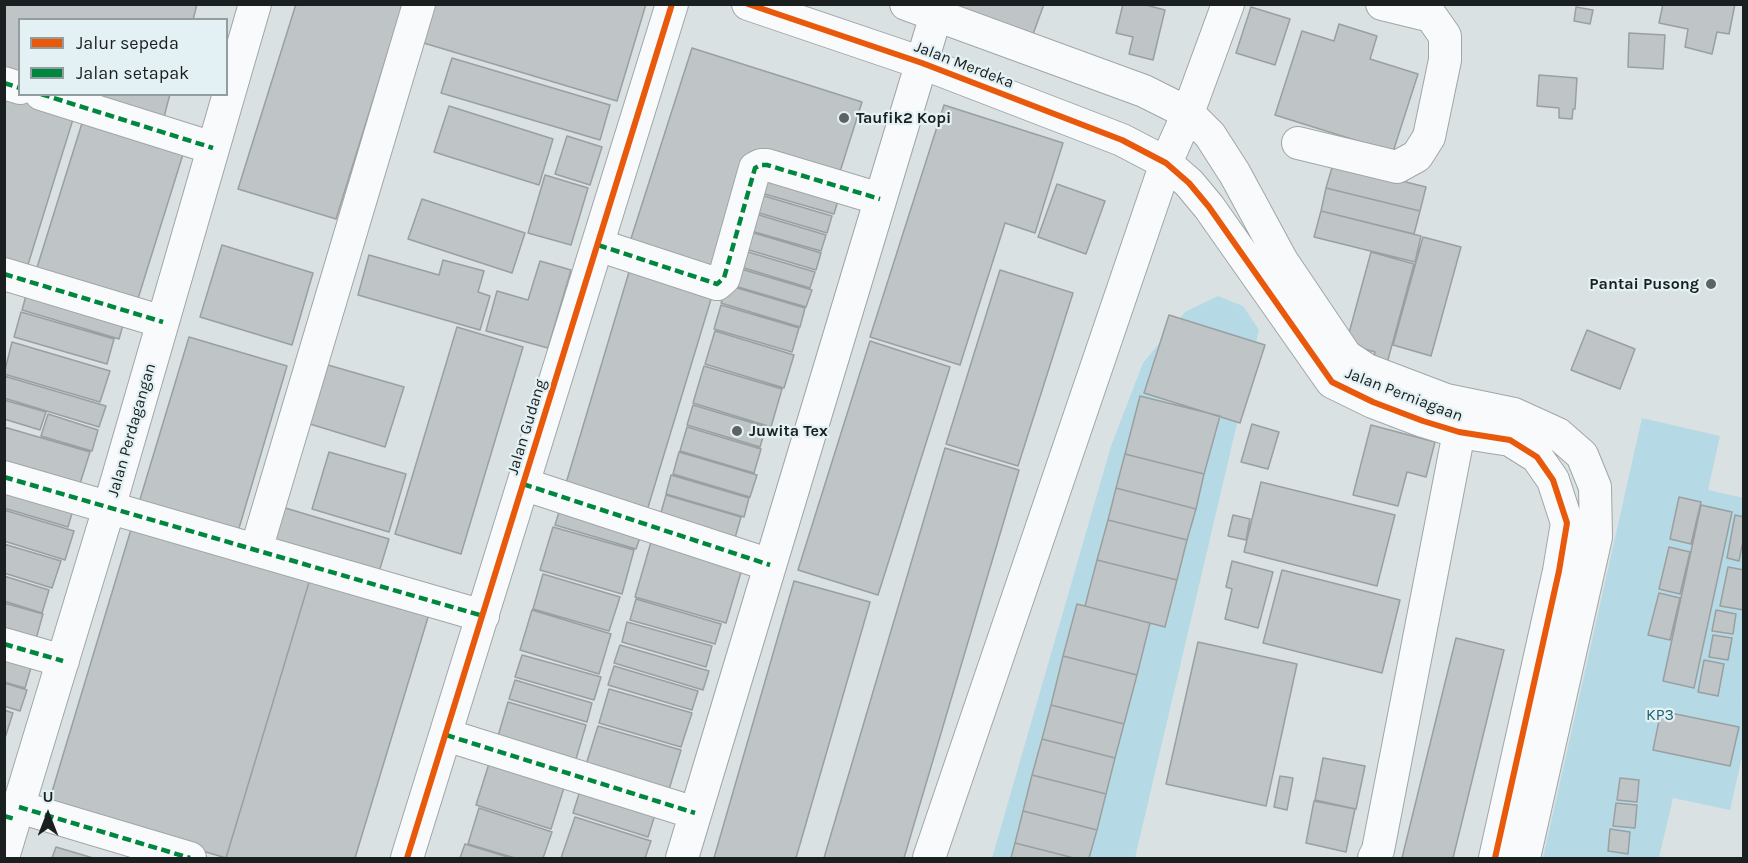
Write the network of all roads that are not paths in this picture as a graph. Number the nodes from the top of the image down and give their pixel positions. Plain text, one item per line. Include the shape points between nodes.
1 (255, 4) edge
2 (419, 4) edge
3 (672, 4) edge
4 (748, 4) edge
5 (906, 4) edge
6 (1228, 4) edge
7 (1382, 4) edge
8 (936, 15) junction
9 (922, 63) junction
10 (47, 96) edge
11 (1188, 113) junction
12 (1299, 143) dead end
13 (213, 148) junction
14 (1166, 163) junction
15 (880, 199) junction
16 (598, 245) junction
17 (4, 274) edge
18 (163, 322) junction
19 (1459, 432) junction
20 (4, 477) edge
21 (523, 484) junction
22 (109, 508) junction
23 (256, 550) junction
24 (770, 565) junction
25 (483, 616) junction
26 (4, 644) edge
27 (63, 661) junction
28 (446, 735) junction
29 (695, 813) junction
30 (13, 814) edge
31 (4, 854) edge
32 (190, 858) edge
33 (407, 858) edge
34 (682, 858) edge
35 (928, 858) edge
36 (1374, 858) edge
37 (1495, 858) edge
38 (1524, 858) edge

1 - 13 street, Jalan Perdagangan
2 - 23 street
3 - 16 street, Jalan Gudang
4 - 9 street, Jalan Merdeka
5 - 8 street
6 - 11 street
7 - 12 street via 1431,16 1445,36 1429,137 1417,156 1397,167
8 - 9 street
8 - 11 street via 1144,91
9 - 14 street, Jalan Merdeka via 1122,140
9 - 15 street
10 - 13 street
11 - 14 street
11 - 38 street, Jalan Perniagaan via 1210,135 1282,261 1346,356 1367,370 1446,400 1514,414 1558,434 1582,454 1595,486 1596,537
13 - 18 street, Jalan Perdagangan
14 - 19 street, Jalan Perniagaan via 1209,207 1332,382 1373,402
14 - 35 street
15 - 16 street via 767,165 755,168 724,278 717,284
15 - 24 street
16 - 21 street, Jalan Gudang
17 - 18 street
18 - 22 street, Jalan Perdagangan
19 - 36 street
19 - 37 street, Jalan Perniagaan via 1510,440 1537,457 1553,480 1567,523
20 - 22 street
21 - 24 street
21 - 25 street, Jalan Gudang
22 - 23 street
22 - 27 street, Jalan Perdagangan
23 - 25 street
24 - 29 street
25 - 28 street, Jalan Gudang
26 - 27 street
27 - 30 street, Jalan Perdagangan
28 - 29 street
28 - 33 street, Jalan Gudang
29 - 34 street
30 - 31 street, Jalan Perdagangan
30 - 32 street

